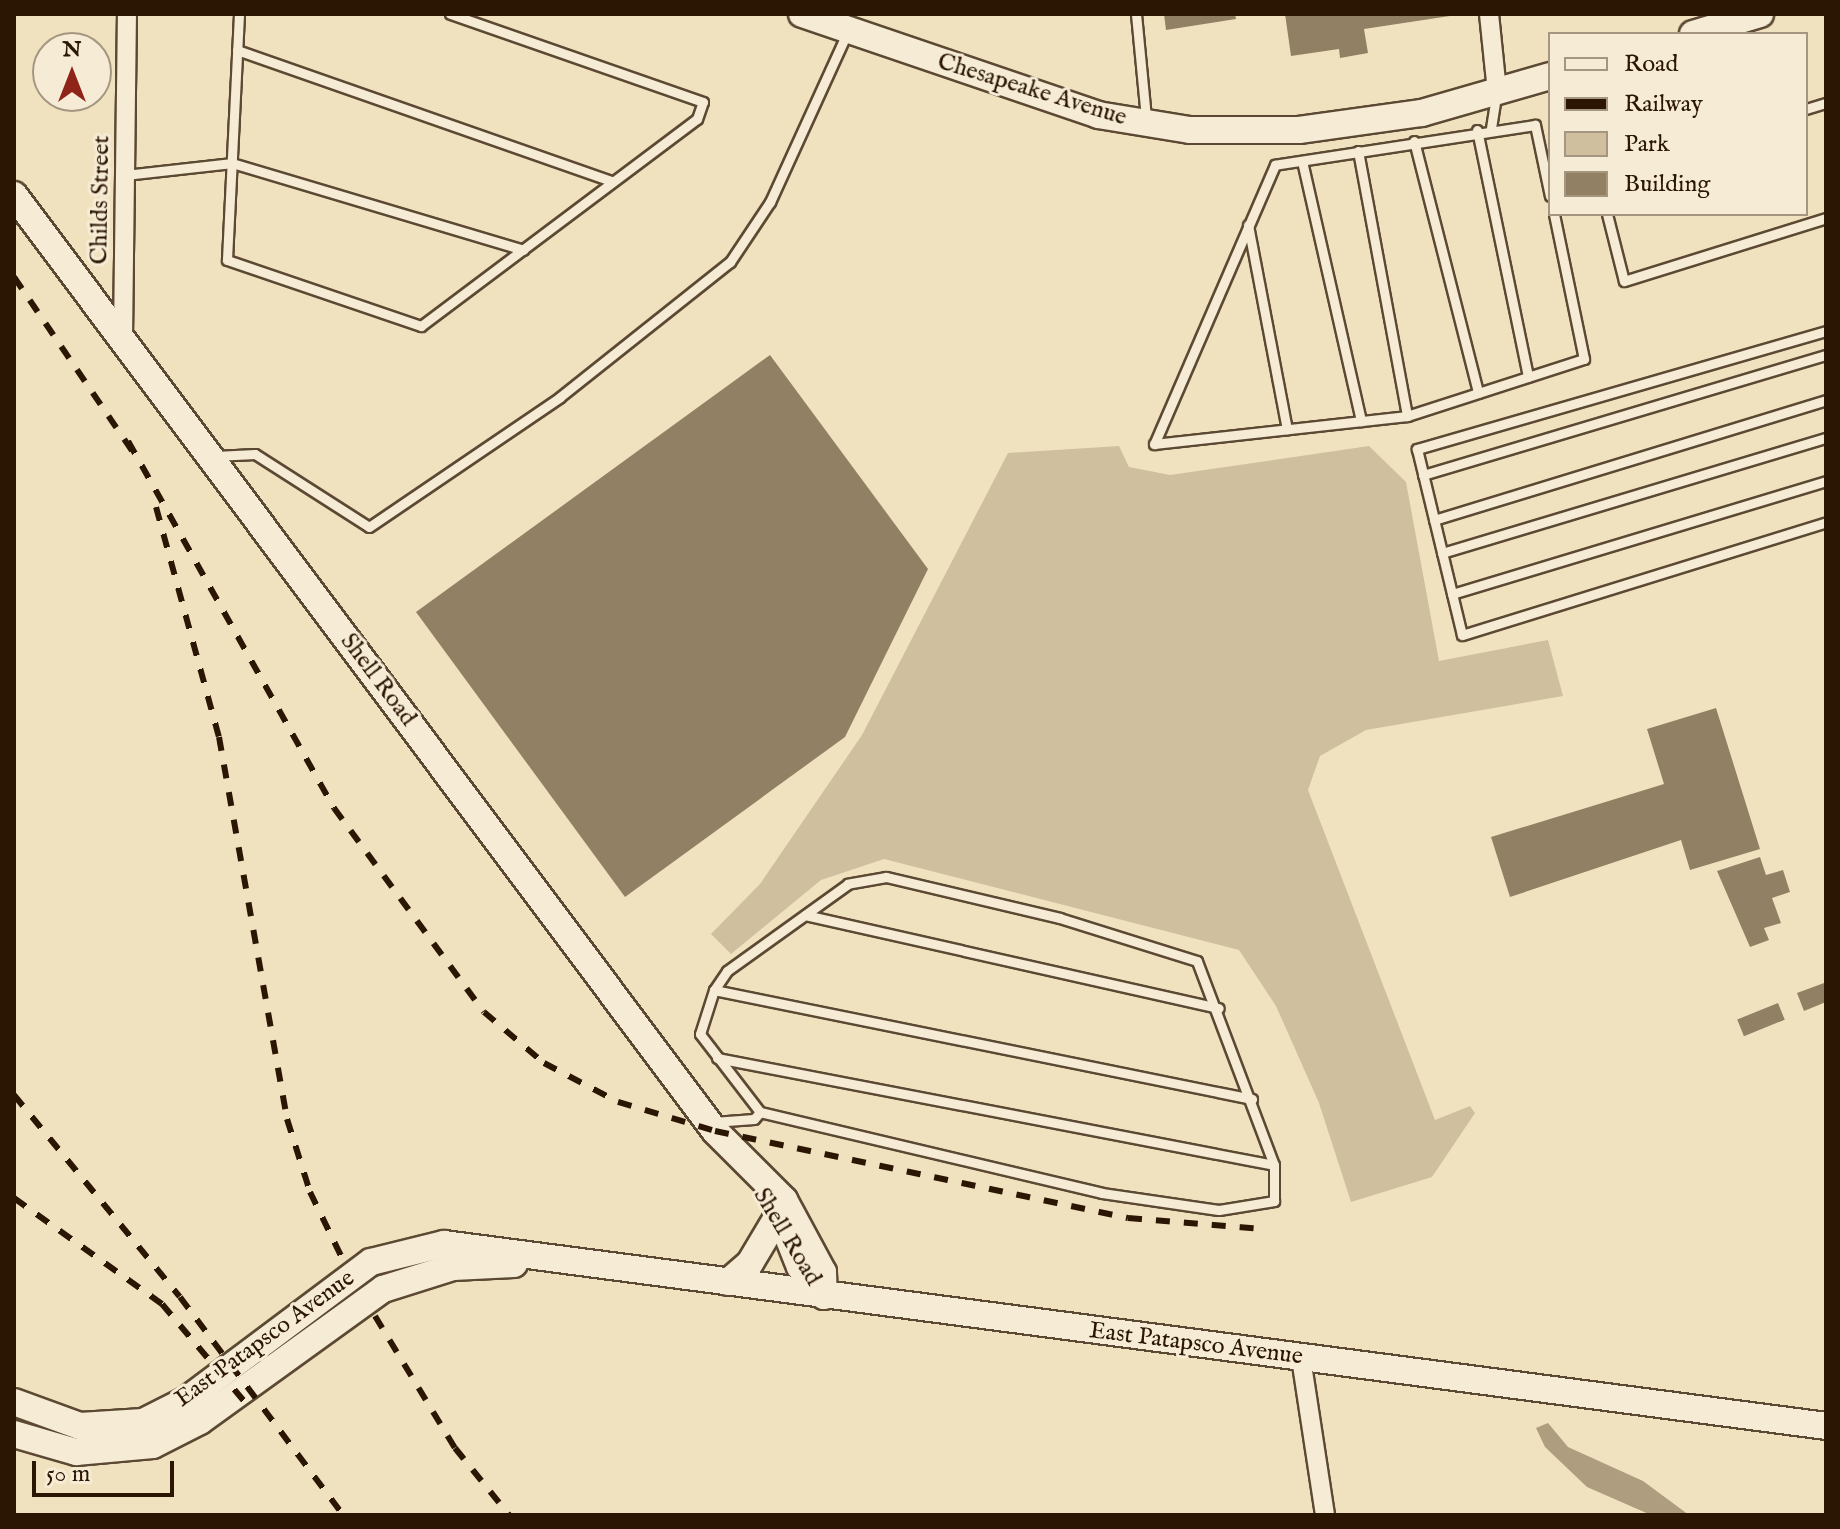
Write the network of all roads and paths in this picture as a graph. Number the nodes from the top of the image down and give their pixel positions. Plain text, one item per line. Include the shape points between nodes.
1 (127, 14) edge
2 (239, 14) edge
3 (450, 14) edge
4 (802, 14) edge
5 (1136, 14) edge
6 (1489, 14) edge
7 (1760, 14) edge
8 (848, 30) junction
9 (1700, 32) edge
10 (237, 50) junction
11 (1548, 77) edge
12 (1497, 92) junction
13 (1146, 125) junction
14 (1491, 128) junction
15 (1477, 130) junction
16 (1414, 141) junction
17 (1358, 151) junction
18 (1302, 161) junction
19 (232, 163) junction
20 (125, 175) junction
21 (613, 182) junction
22 (1548, 187) edge
23 (14, 195) edge
24 (1554, 216) edge
25 (1608, 216) edge
26 (1826, 218) edge
27 (1248, 225) junction
28 (523, 250) junction
29 (1826, 331) edge
30 (123, 338) junction
31 (1826, 355) edge
32 (1528, 377) junction
33 (1478, 393) junction
34 (1826, 400) edge
35 (1407, 416) junction
36 (1361, 421) junction
37 (1287, 429) junction
38 (1826, 438) edge
39 (212, 457) junction
40 (1423, 475) junction
41 (1826, 481) edge
42 (1434, 520) junction
43 (1826, 522) edge
44 (1442, 553) junction
45 (1452, 594) junction
46 (805, 915) junction
47 (714, 990) junction
48 (1219, 1008) junction
49 (717, 1058) junction
50 (1252, 1099) junction
51 (760, 1112) junction
52 (709, 1122) junction
53 (745, 1162) junction
54 (1274, 1165) junction
55 (778, 1216) junction
56 (565, 1262) junction
57 (728, 1282) junction
58 (816, 1295) junction
59 (1301, 1358) junction
60 (14, 1404) edge
61 (1826, 1426) edge
62 (21, 1441) edge
63 (1325, 1515) edge

1 - 20 street, Childs Street
2 - 10 lane
3 - 21 lane via 703,102 697,119
4 - 8 main road, Chesapeake Avenue
5 - 13 lane
6 - 12 street
7 - 9 main road
8 - 13 main road, Chesapeake Avenue
8 - 39 lane via 770,202 730,262 560,397 369,527 255,454
10 - 19 lane
10 - 21 lane
11 - 12 main road, Chesapeake Avenue
12 - 13 main road, Chesapeake Avenue via 1422,113 1299,130
12 - 14 lane
14 - 15 lane
14 - 22 lane via 1535,125
15 - 16 lane
15 - 32 lane
16 - 17 lane
16 - 33 lane
17 - 18 lane
17 - 35 lane
18 - 27 lane via 1275,165
18 - 36 lane
19 - 20 lane
19 - 28 lane
19 - 28 lane via 227,260 421,326
20 - 30 street, Childs Street
21 - 28 lane
23 - 30 main road, Shell Road
24 - 32 lane via 1584,359
25 - 26 lane via 1624,281
27 - 37 lane
27 - 37 lane via 1154,444
29 - 40 lane via 1417,449
30 - 39 main road, Shell Road
31 - 40 lane
32 - 33 lane
33 - 35 lane
34 - 42 lane
35 - 36 lane
36 - 37 lane
38 - 44 lane
39 - 52 main road, Shell Road
40 - 42 lane
41 - 45 lane
42 - 44 lane
43 - 45 lane via 1462,635
44 - 45 lane
46 - 47 lane via 727,971
46 - 48 lane
46 - 48 lane via 848,884 886,877 1060,918 1197,961
47 - 49 lane via 699,1025
47 - 50 lane
48 - 50 lane
49 - 51 lane
49 - 54 lane
50 - 54 lane
51 - 52 lane via 754,1119
51 - 54 lane via 1102,1193 1219,1210 1274,1201
52 - 53 main road, Shell Road
53 - 55 main road, Shell Road
53 - 58 main road, Shell Road via 795,1215 823,1272
55 - 57 main road via 750,1263
55 - 58 main road, Shell Road
56 - 57 main road, East Patapsco Avenue
56 - 60 main road, East Patapsco Avenue via 470,1245 397,1250 333,1286 163,1414 98,1427
56 - 62 main road, East Patapsco Avenue via 453,1267 383,1289 200,1421 153,1445 97,1453
57 - 58 main road, East Patapsco Avenue
58 - 59 main road, East Patapsco Avenue
59 - 61 main road, East Patapsco Avenue
59 - 63 street

